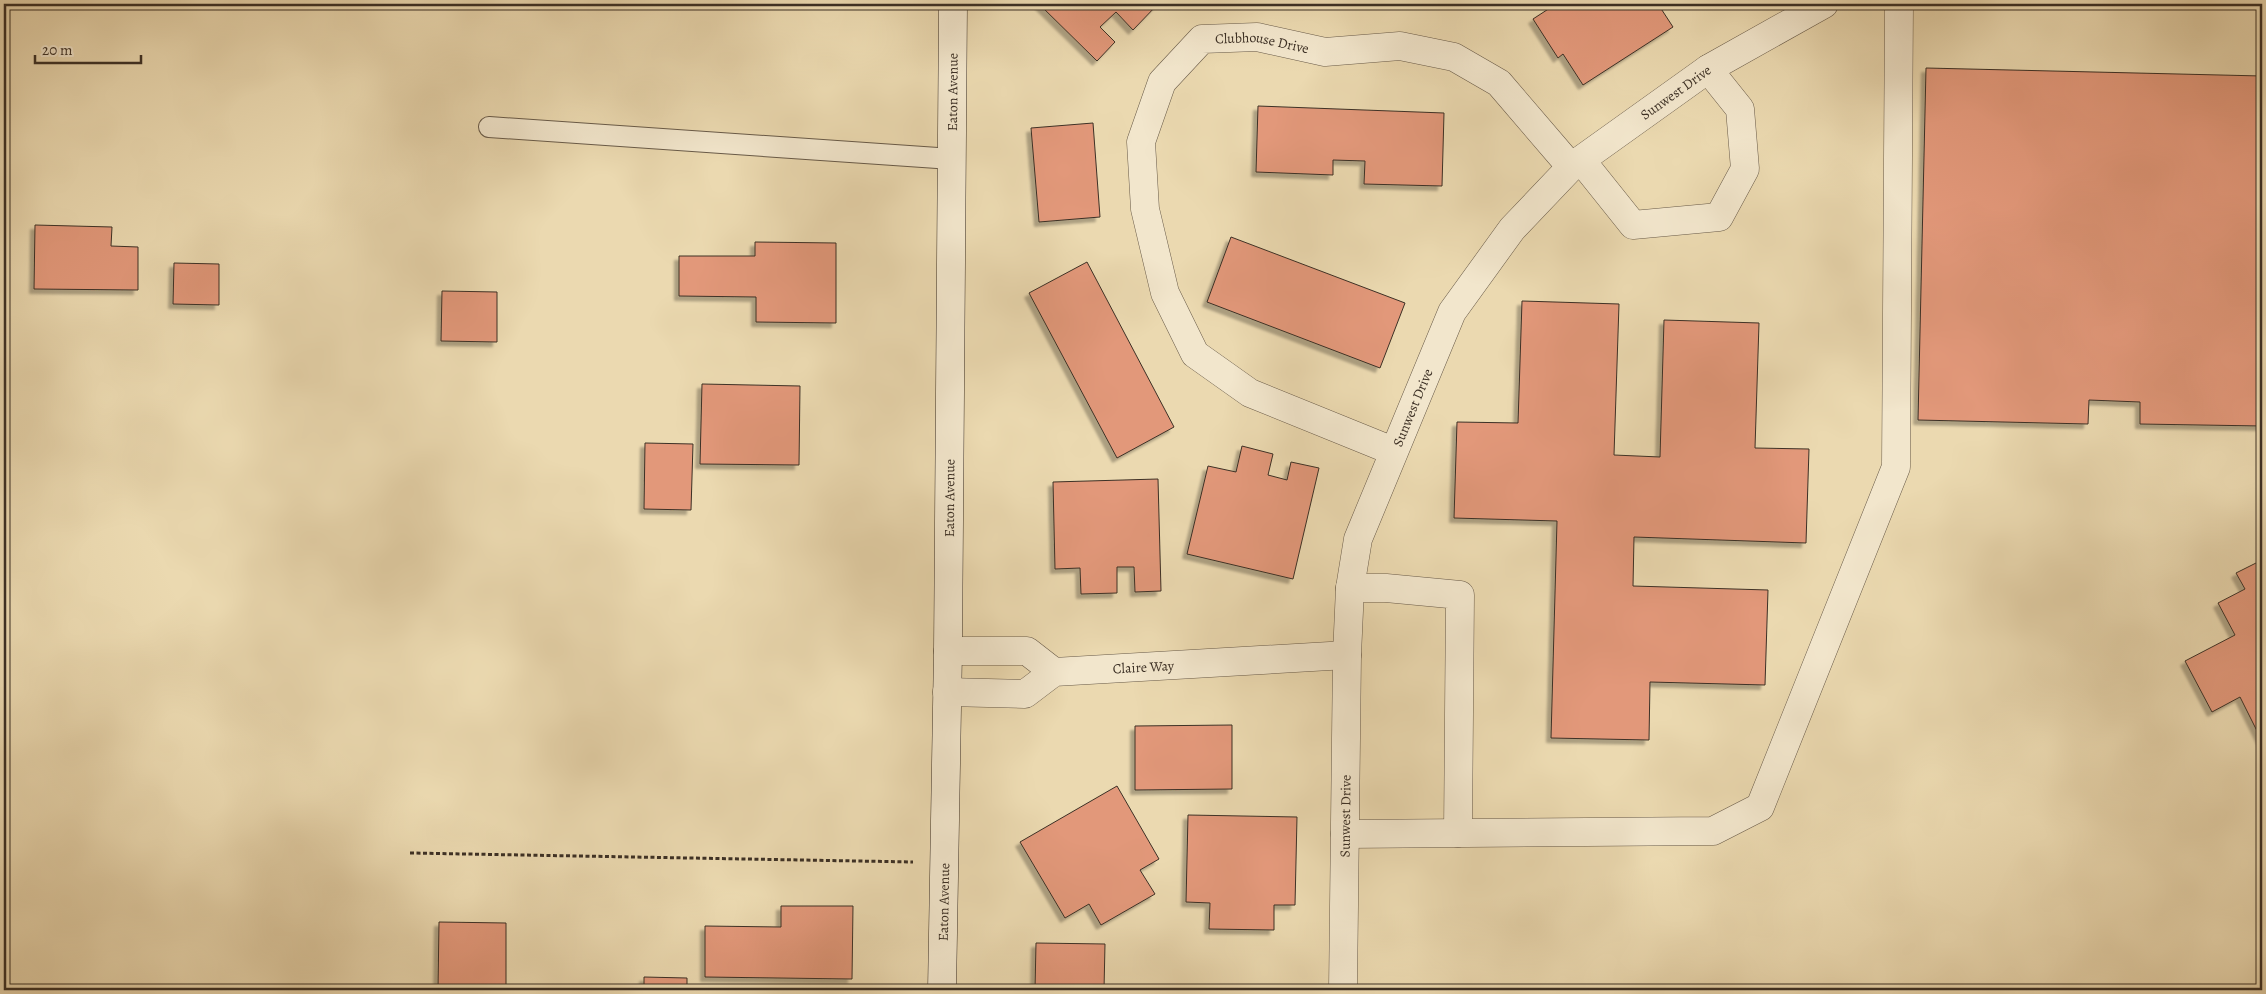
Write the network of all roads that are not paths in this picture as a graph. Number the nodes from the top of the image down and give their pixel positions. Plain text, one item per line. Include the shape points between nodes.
1 (953, 4) edge
2 (1824, 4) edge
3 (1898, 4) edge
4 (1708, 69) junction
5 (489, 127) dead end
6 (952, 159) junction
7 (1576, 164) junction
8 (1393, 450) junction
9 (1350, 588) junction
10 (948, 651) junction
11 (1347, 655) junction
12 (1054, 672) junction
13 (947, 692) junction
14 (1458, 833) junction
15 (1345, 834) junction
16 (942, 990) edge
17 (1343, 990) edge

1 - 6 street, Eaton Avenue
2 - 4 street, Sunwest Drive
3 - 14 street via 1896,467 1760,807 1713,831
4 - 7 street, Sunwest Drive
4 - 7 street, Clubhouse Drive via 1740,110 1745,169 1719,217 1633,225
5 - 6 lane
6 - 10 street, Eaton Avenue
7 - 8 street, Sunwest Drive via 1512,229 1452,312
7 - 8 street, Clubhouse Drive via 1499,83 1454,57 1400,46 1325,52 1257,37 1202,39 1162,82 1141,142 1145,209 1165,293 1195,354 1250,393
8 - 9 street, Sunwest Drive via 1358,539
9 - 11 street, Sunwest Drive
9 - 14 street via 1460,595
10 - 12 street via 1027,651
10 - 13 street, Eaton Avenue
11 - 12 street, Claire Way
11 - 15 street, Sunwest Drive
12 - 13 street via 1025,694
13 - 16 street, Eaton Avenue
14 - 15 street
15 - 17 street, Sunwest Drive

